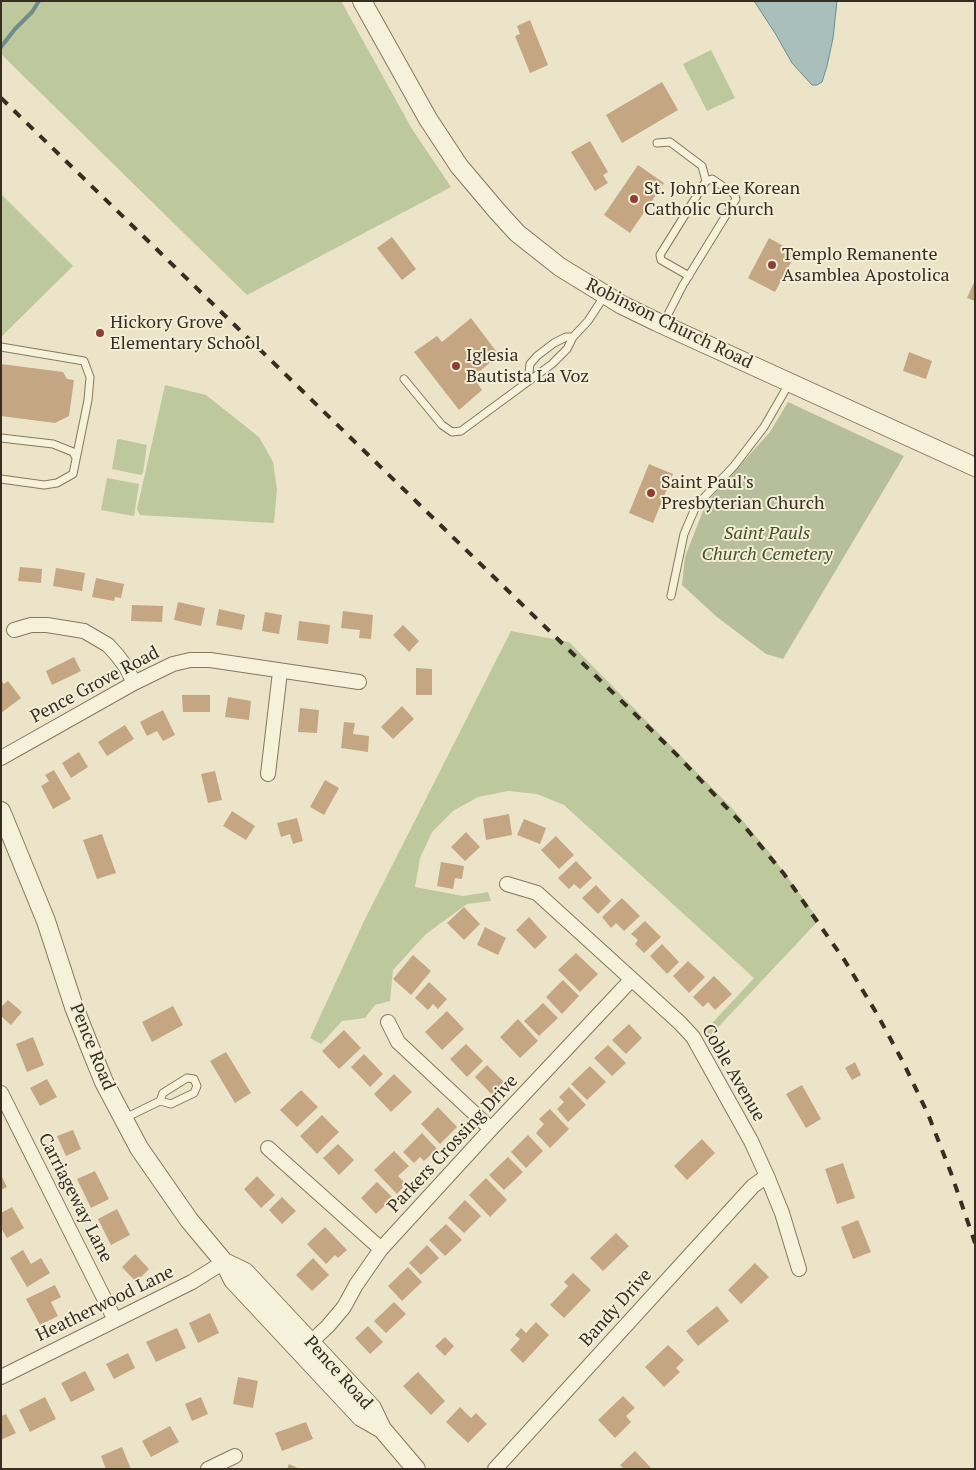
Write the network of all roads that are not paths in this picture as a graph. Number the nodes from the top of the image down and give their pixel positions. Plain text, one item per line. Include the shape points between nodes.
1 (362, 1) edge
2 (657, 143) dead end
3 (706, 181) junction
4 (689, 276) junction
5 (605, 295) junction
6 (663, 325) junction
7 (574, 337) junction
8 (1, 347) edge
9 (404, 379) dead end
10 (528, 381) junction
11 (790, 382) junction
12 (1, 438) edge
13 (76, 458) junction
14 (975, 467) edge
15 (1, 479) edge
16 (671, 596) dead end
17 (14, 630) dead end
18 (280, 672) junction
19 (359, 682) dead end
20 (134, 683) junction
21 (1, 758) edge
22 (268, 774) dead end
23 (1, 811) edge
24 (507, 884) dead end
25 (632, 979) junction
26 (388, 1022) dead end
27 (1, 1093) edge
28 (160, 1101) junction
29 (123, 1119) junction
30 (491, 1129) junction
31 (268, 1148) dead end
32 (767, 1176) junction
33 (381, 1249) junction
34 (224, 1262) junction
35 (799, 1269) dead end
36 (115, 1320) junction
37 (311, 1342) junction
38 (1, 1376) edge
39 (382, 1428) junction
40 (236, 1456) dead end
41 (208, 1469) edge
42 (416, 1469) edge
43 (495, 1469) edge

1 - 5 street, Robinson Church Road via 428,119 475,186 517,233 560,268
2 - 3 lane via 670,142 702,166
3 - 4 lane via 660,255 661,260
3 - 4 lane via 712,179 734,194 736,199
4 - 6 lane
5 - 6 street, Robinson Church Road
5 - 7 lane
6 - 11 street, Robinson Church Road
7 - 10 lane via 552,364
7 - 10 lane via 554,343 537,356 530,364
8 - 13 lane via 84,361 90,377
9 - 10 lane via 442,425 452,432 461,431
11 - 14 street, Robinson Church Road
11 - 16 lane via 764,428 696,506 684,534
12 - 13 lane via 53,444 73,452
13 - 15 lane via 73,474 57,483 44,485
17 - 20 street via 46,625 84,632 108,645 118,655
18 - 19 street, Pence Grove Road
18 - 20 street, Pence Grove Road via 210,660 190,660 173,664
18 - 22 street
20 - 21 street, Pence Grove Road
23 - 29 street, Pence Road via 46,921 91,1050
24 - 25 street, Coble Avenue via 537,893
25 - 30 street, Parkers Crossing Drive
25 - 32 street, Coble Avenue via 693,1037
26 - 30 street via 398,1042
27 - 36 street, Carriageway Lane
28 - 28 lane via 171,1104 194,1093 197,1086 194,1079 187,1078 163,1092
28 - 29 lane
29 - 34 street, Pence Road via 157,1176
30 - 33 street, Parkers Crossing Drive
31 - 33 street
32 - 35 street, Coble Avenue
32 - 43 street, Bandy Drive via 753,1186
33 - 37 street, Parkers Crossing Drive via 344,1308
34 - 36 street, Heatherwood Lane via 192,1282
34 - 37 street, Pence Road via 245,1272
34 - 39 street, Pence Road via 233,1280 361,1417
36 - 38 street, Heatherwood Lane
37 - 39 street, Pence Road via 372,1408
39 - 42 street, Pence Road
40 - 41 street

